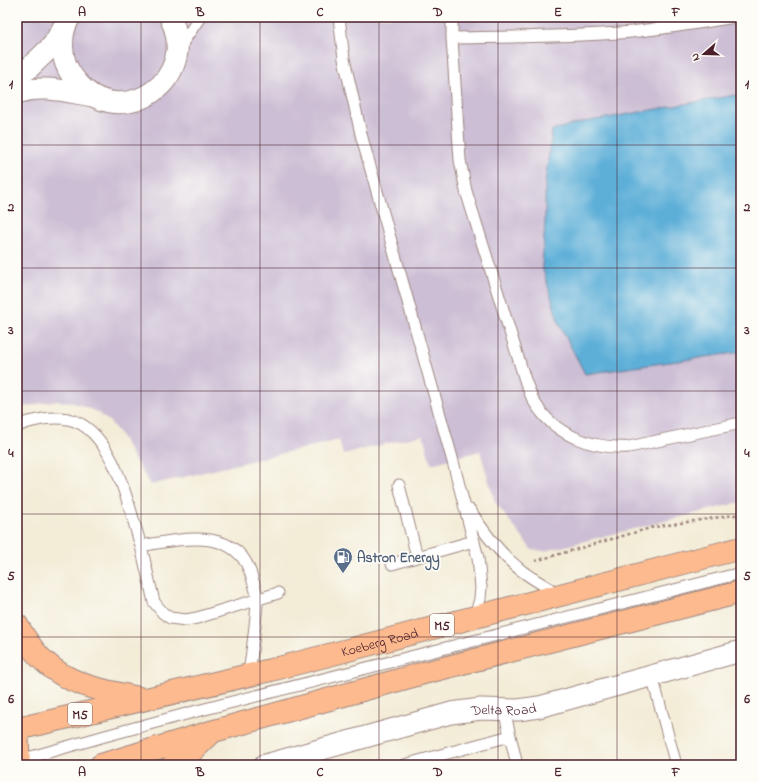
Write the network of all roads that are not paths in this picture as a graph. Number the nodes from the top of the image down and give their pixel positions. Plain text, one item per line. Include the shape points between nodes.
1 (170, 17) edge
2 (200, 17) edge
3 (339, 17) edge
4 (452, 17) edge
5 (734, 17) edge
6 (68, 18) edge
7 (452, 38) junction
8 (177, 52) junction
9 (17, 76) edge
10 (17, 93) edge
11 (93, 96) junction
12 (741, 423) edge
13 (17, 426) edge
14 (399, 485) dead end
15 (464, 501) junction
16 (474, 541) junction
17 (141, 546) junction
18 (741, 548) edge
19 (417, 557) junction
20 (392, 564) dead end
21 (741, 573) edge
22 (741, 592) edge
23 (278, 593) dead end
24 (559, 594) junction
25 (258, 600) junction
26 (475, 616) junction
27 (17, 625) edge
28 (741, 651) edge
29 (249, 674) junction
30 (652, 676) junction
31 (143, 700) junction
32 (504, 710) junction
33 (17, 724) edge
34 (17, 729) edge
35 (214, 731) junction
36 (510, 736) junction
37 (18, 762) edge
38 (101, 765) edge
39 (173, 765) edge
40 (265, 765) edge
41 (404, 765) edge
42 (518, 765) edge
43 (676, 765) edge

1 - 8 street via 178,38
2 - 8 lane
3 - 15 lane via 344,59 362,138
4 - 7 lane
5 - 7 lane via 631,32
6 - 9 street via 53,45
6 - 11 street via 62,50 66,64 72,77
7 - 12 lane via 460,160 466,191 526,383 534,402 545,417 580,441 614,448
8 - 11 street via 174,64 162,85 141,98 117,102
10 - 11 street via 47,88
13 - 17 lane via 37,420 69,419 94,434 115,465
14 - 19 lane
15 - 16 lane
15 - 24 lane via 504,555 522,571
16 - 19 lane
16 - 26 lane via 481,574 480,599
17 - 25 lane via 196,539 219,541 230,545 239,552 250,568
17 - 25 lane via 154,602 170,618 197,618
18 - 24 main road, Koeberg Road / M5
19 - 20 lane
21 - 37 lane via 197,711
22 - 35 main road via 431,671
23 - 25 lane
24 - 26 main road, Koeberg Road / M5
25 - 29 lane
26 - 29 main road, Koeberg Road / M5
27 - 31 main road via 44,661 66,678
28 - 30 street, Delta Road
29 - 31 main road, Koeberg Road / M5
30 - 32 street, Delta Road via 540,708
30 - 43 lane
31 - 34 main road, Koeberg Road / M5
32 - 36 lane
32 - 40 street, Delta Road via 481,709 451,713
33 - 34 street
34 - 37 main road
35 - 38 main road
35 - 39 main road
36 - 41 lane
36 - 42 lane

